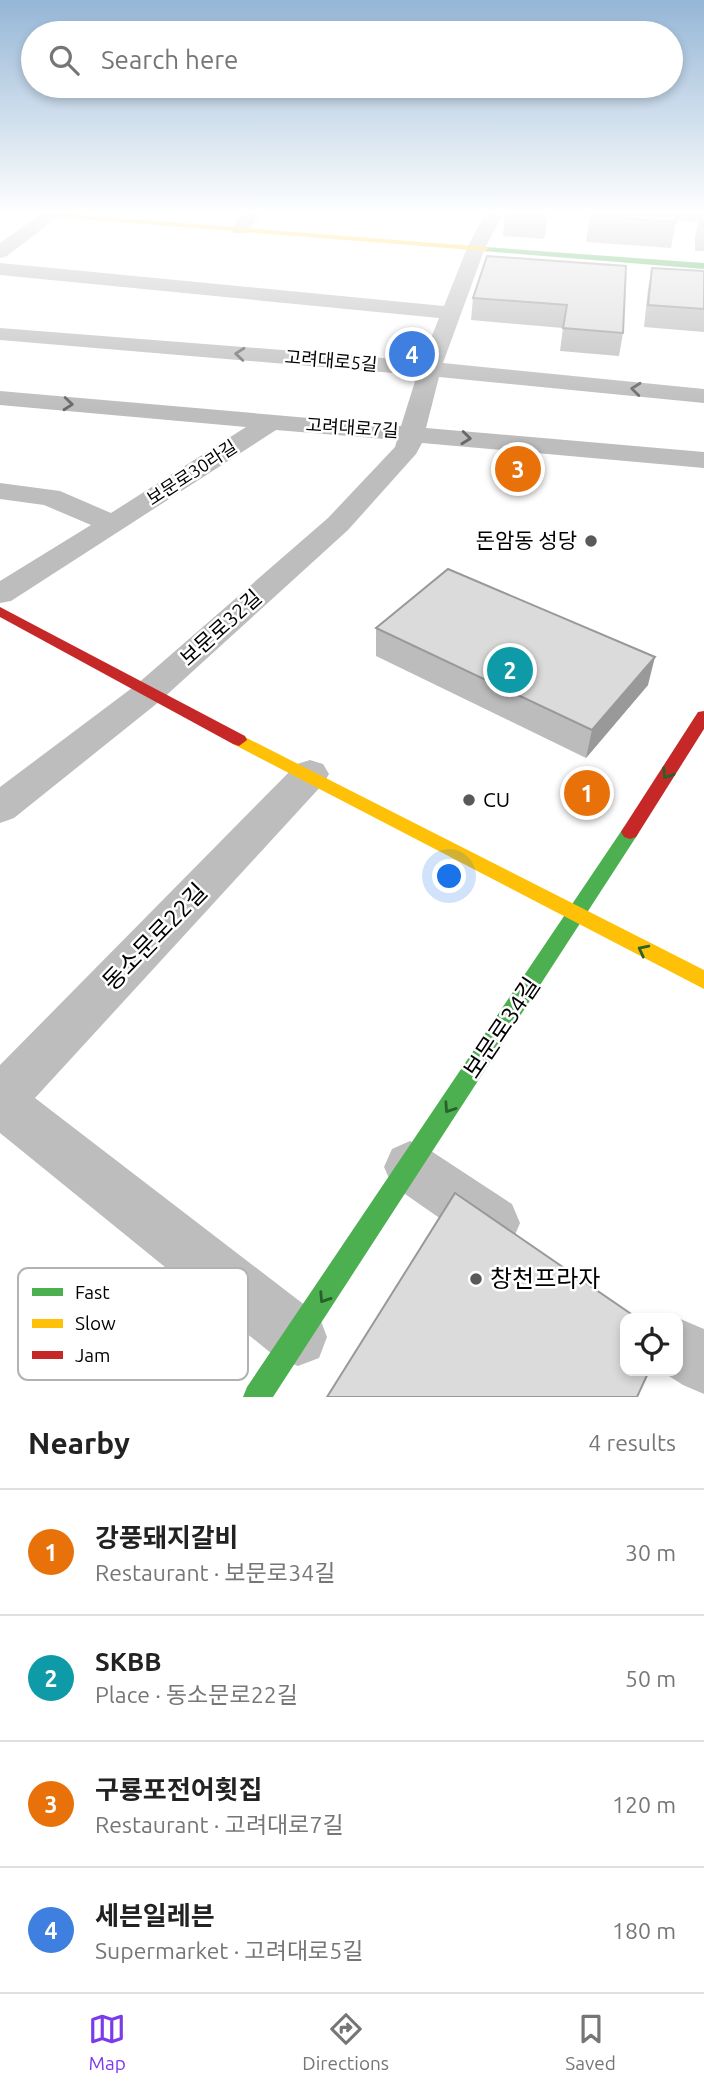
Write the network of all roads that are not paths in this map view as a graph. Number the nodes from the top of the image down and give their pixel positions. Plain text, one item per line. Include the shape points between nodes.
1 (105, 279) edge
2 (465, 279) edge
3 (453, 313) junction
4 (0, 334) edge
5 (429, 373) junction
6 (704, 396) edge
7 (0, 398) edge
8 (271, 422) junction
9 (412, 431) junction
10 (704, 460) edge
11 (0, 491) edge
12 (113, 524) junction
13 (0, 594) edge
14 (0, 611) edge
15 (148, 693) junction
16 (704, 716) edge
17 (310, 774) junction
18 (2, 804) edge
19 (576, 916) junction
20 (704, 981) edge
21 (0, 1101) edge
22 (410, 1167) junction
23 (534, 1250) edge
24 (211, 1268) edge
25 (248, 1297) edge
26 (298, 1337) junction
27 (683, 1350) edge
28 (704, 1364) edge
29 (257, 1397) edge

1 - 3 street
2 - 3 street
3 - 5 street
5 -> 4 street, 고려대로5길
6 -> 5 street, 고려대로5길
5 - 9 street, 보문로32길
7 -> 8 street, 고려대로7길
8 - 9 street, 고려대로7길
8 - 12 street, 보문로30라길
9 -> 10 street, 고려대로7길
9 - 15 street, 보문로32길 via 407,449 338,524
11 - 12 street via 50,497
12 - 13 street, 보문로30라길
14 - 15 street
15 - 17 street
15 - 18 street, 보문로32길
16 -> 19 street, 보문로34길
17 - 19 street
17 - 21 street, 동소문로22길
20 -> 19 street
19 -> 22 street, 보문로34길
21 - 24 street
22 - 23 street
22 -> 26 street, 보문로34길
25 - 26 street
26 - 29 street, 보문로34길
27 - 28 street

